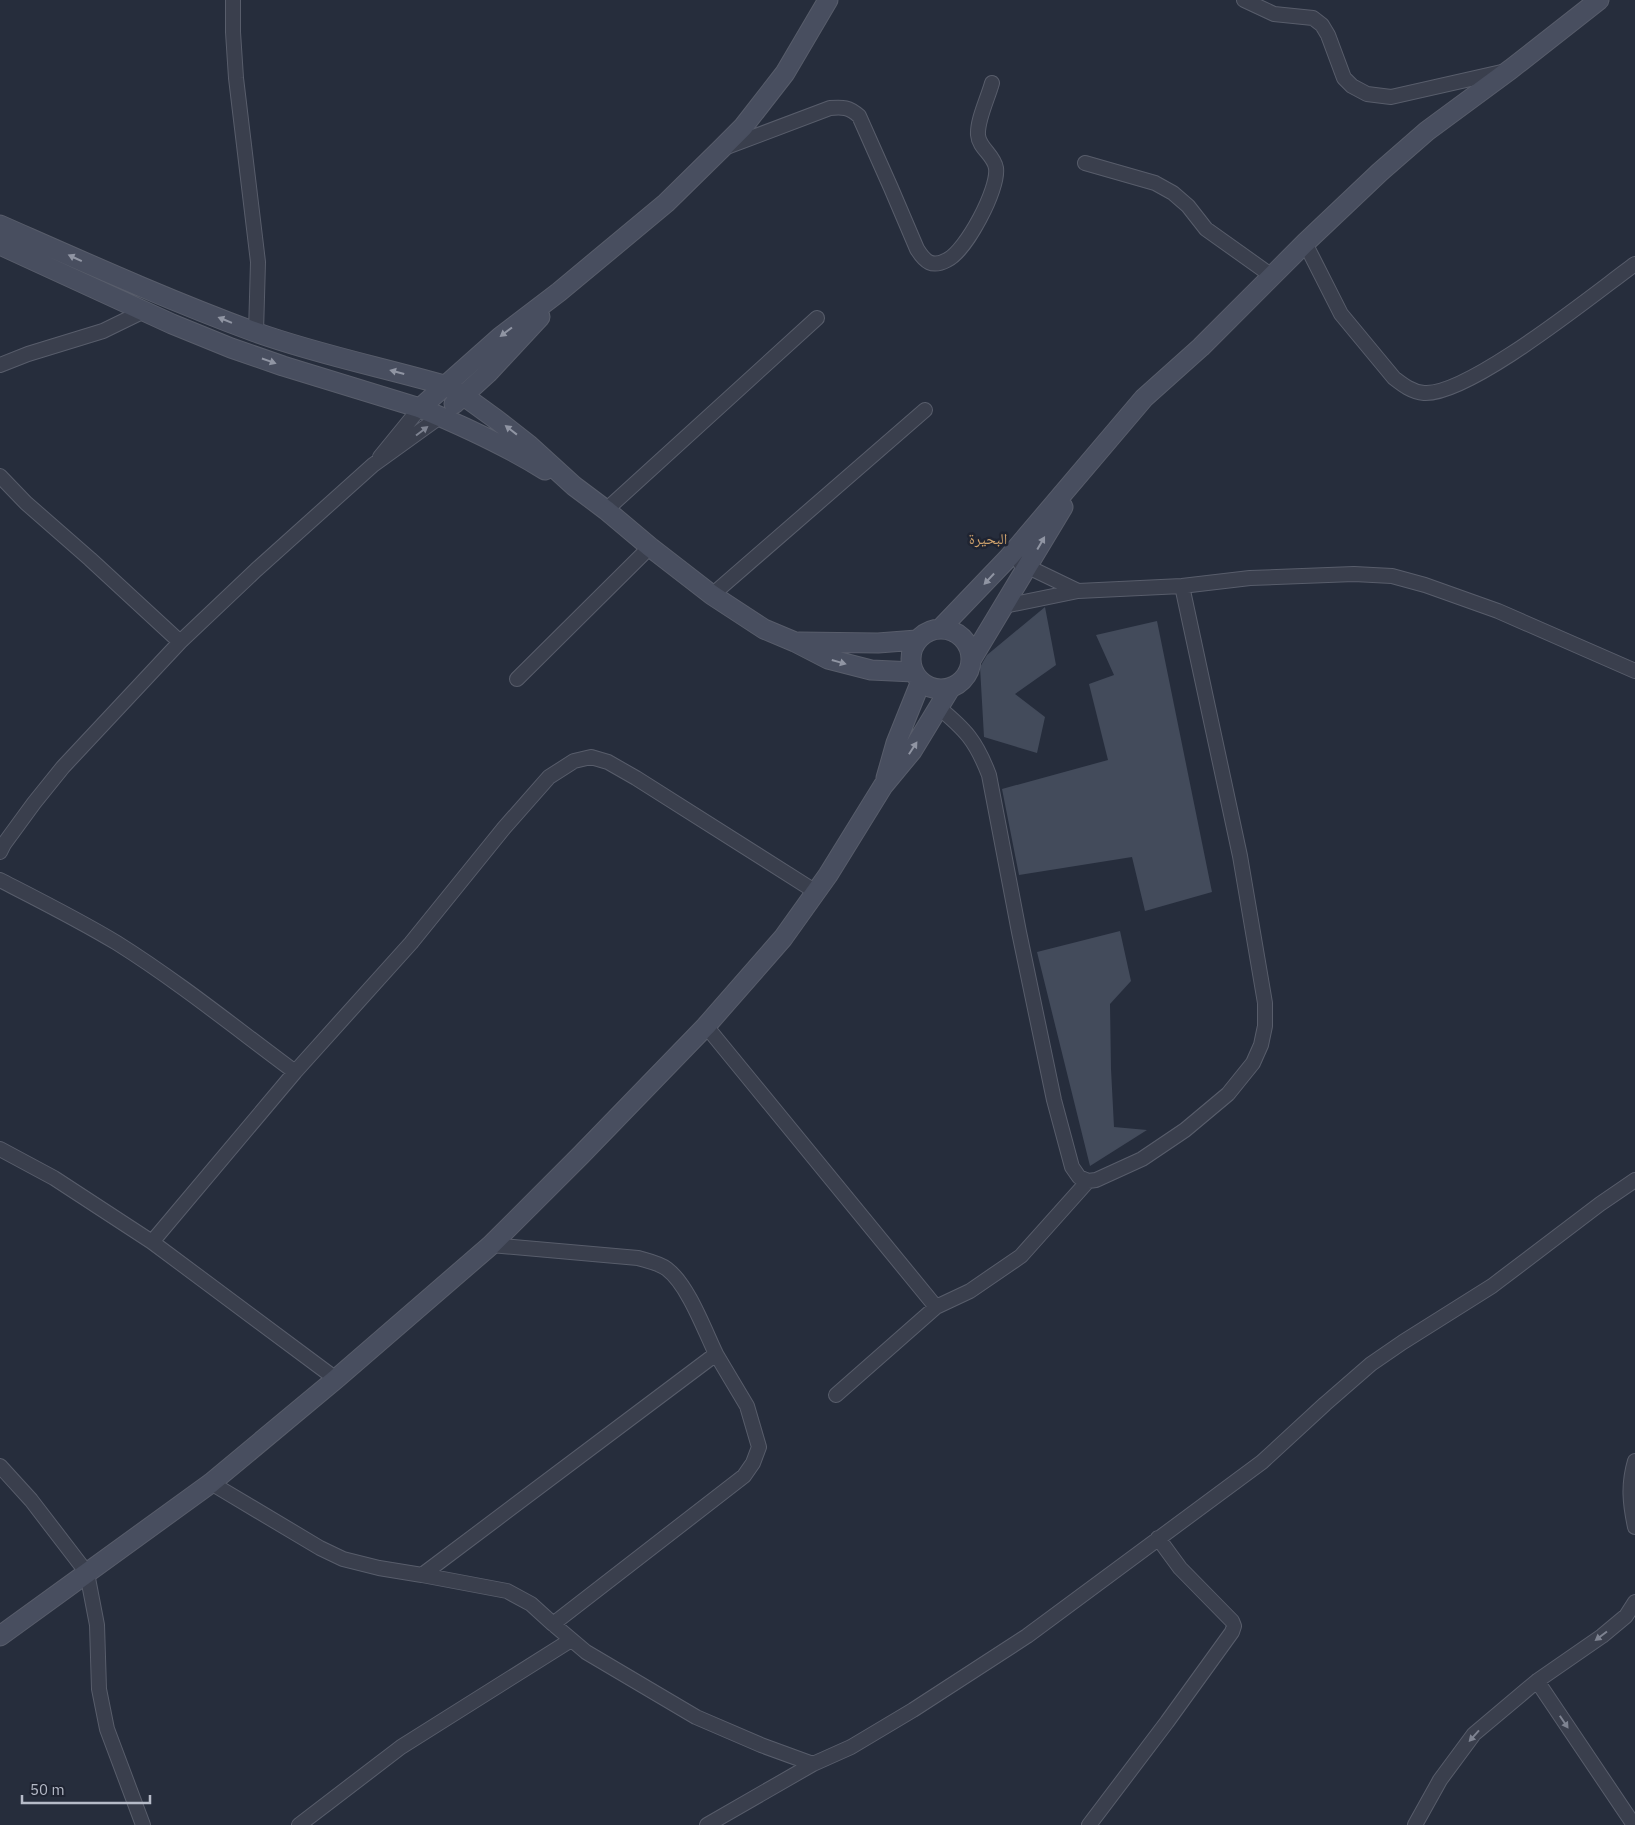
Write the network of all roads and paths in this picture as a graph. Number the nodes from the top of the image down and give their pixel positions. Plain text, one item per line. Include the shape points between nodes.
1 (233, 0) edge
2 (828, 0) edge
3 (1244, 0) edge
4 (1599, 0) edge
5 (1511, 69) junction
6 (992, 83) dead end
7 (721, 149) junction
8 (1085, 164) dead end
9 (0, 225) edge
10 (1305, 243) junction
11 (0, 244) edge
12 (1635, 264) edge
13 (1272, 276) junction
14 (559, 292) junction
15 (144, 311) junction
16 (817, 318) dead end
17 (256, 332) junction
18 (0, 365) edge
19 (444, 385) junction
20 (464, 396) junction
21 (420, 408) junction
22 (925, 410) dead end
23 (441, 416) junction
24 (1089, 463) junction
25 (373, 466) junction
26 (0, 476) edge
27 (574, 486) junction
28 (606, 510) junction
29 (650, 547) junction
30 (1009, 557) junction
31 (1027, 567) junction
32 (1182, 586) junction
33 (1078, 590) junction
34 (712, 595) junction
35 (1004, 606) junction
36 (940, 629) junction
37 (917, 640) junction
38 (180, 642) junction
39 (795, 642) junction
40 (971, 660) junction
41 (1635, 671) edge
42 (917, 676) junction
43 (517, 679) dead end
44 (951, 687) junction
45 (938, 707) junction
46 (883, 786) junction
47 (0, 852) edge
48 (0, 880) edge
49 (816, 892) junction
50 (706, 1026) junction
51 (295, 1072) junction
52 (0, 1149) edge
53 (1635, 1180) edge
54 (1088, 1181) junction
55 (152, 1242) junction
56 (491, 1245) junction
57 (936, 1308) junction
58 (716, 1354) junction
59 (336, 1379) junction
60 (836, 1395) dead end
61 (1635, 1461) edge
62 (0, 1466) edge
63 (211, 1483) junction
64 (1633, 1503) edge
65 (1635, 1527) edge
66 (1158, 1538) junction
67 (86, 1573) junction
68 (422, 1575) junction
69 (1635, 1602) edge
70 (553, 1624) junction
71 (0, 1636) edge
72 (572, 1640) junction
73 (1537, 1681) junction
74 (813, 1764) junction
75 (143, 1825) edge
76 (298, 1825) edge
77 (707, 1825) edge
78 (1089, 1825) edge
79 (1415, 1825) edge
80 (1634, 1825) edge

1 - 17 street via 236,78 258,262
2 - 7 street via 785,73 743,127
3 - 5 street via 1274,14 1313,18 1328,35 1344,78 1367,94 1391,97
4 - 5 street
5 - 10 street via 1427,131
6 - 7 street via 978,136 996,166 987,207 950,259 937,265 922,257 916,249 859,116 851,109 830,108
7 - 14 street via 666,203
8 - 13 street via 1155,183 1173,193 1206,229
17 -> 9 street via 105,272
10 - 12 street via 1341,314 1394,378 1409,388 1426,393 1451,387 1494,366
10 - 13 street
11 - 15 street
13 - 24 street via 1144,398
14 -> 19 street
14 - 20 street via 521,339
15 - 18 street via 103,331
15 -> 21 street via 282,366
16 - 28 street
19 -> 17 street
19 - 20 street
19 - 21 street
20 - 23 street
27 -> 20 street via 529,445
21 - 23 street
21 - 25 street
22 - 34 street
25 -> 23 street
23 - 27 street via 497,442
24 - 30 street
31 -> 24 street
25 - 38 street
26 - 38 street
27 - 28 street
28 - 29 street
29 - 34 street
29 - 43 street
30 - 31 street
30 -> 36 street
31 - 33 street
31 - 35 street
32 - 33 street
32 - 41 street via 1250,578 1354,574 1392,576 1498,612
32 - 54 street via 1240,856 1265,1004 1265,1026 1253,1063 1228,1094 1142,1160 1108,1176
33 - 35 street
34 - 39 street via 764,629
35 - 40 street
36 - 37 street
36 - 40 street via 950,630 965,642
37 - 39 street
37 - 42 street via 911,656
38 - 47 street via 63,767
39 -> 42 street via 828,659 871,670
40 - 44 street via 965,676
42 - 44 street via 935,688
42 - 46 street
44 - 45 street
46 -> 45 street via 912,751
45 - 54 street via 972,738 989,775 1054,1100 1072,1167
46 - 49 street
48 - 51 street via 136,956
49 - 50 street via 783,938
49 - 51 street via 608,762 590,757 574,761 549,777 411,943
50 - 56 street
50 - 57 street
51 - 55 street
52 - 55 street via 54,1178
53 - 66 street via 1492,1286 1371,1364 1262,1462
54 - 57 street via 1021,1256 970,1291
55 - 59 street
56 - 58 street via 654,1262 667,1269 682,1284
56 - 59 street
57 - 60 street
58 - 68 street
58 - 70 street via 748,1406 759,1447 753,1463 744,1476
59 - 63 street
61 - 64 street via 1630,1477
62 - 67 street via 31,1500
63 - 67 street
63 - 68 street via 343,1559
64 - 65 street
66 - 74 street via 1003,1652 851,1747
66 - 78 street via 1180,1568 1234,1626 1173,1715
67 - 71 street
67 - 75 street via 97,1625 99,1689 108,1729
68 - 70 street via 507,1591 532,1604
69 -> 73 street via 1626,1616 1602,1636
70 - 72 street
72 - 74 street via 605,1664 696,1717
72 - 76 street via 401,1747
73 -> 79 street via 1474,1734 1440,1780
73 -> 80 street
74 - 77 street

